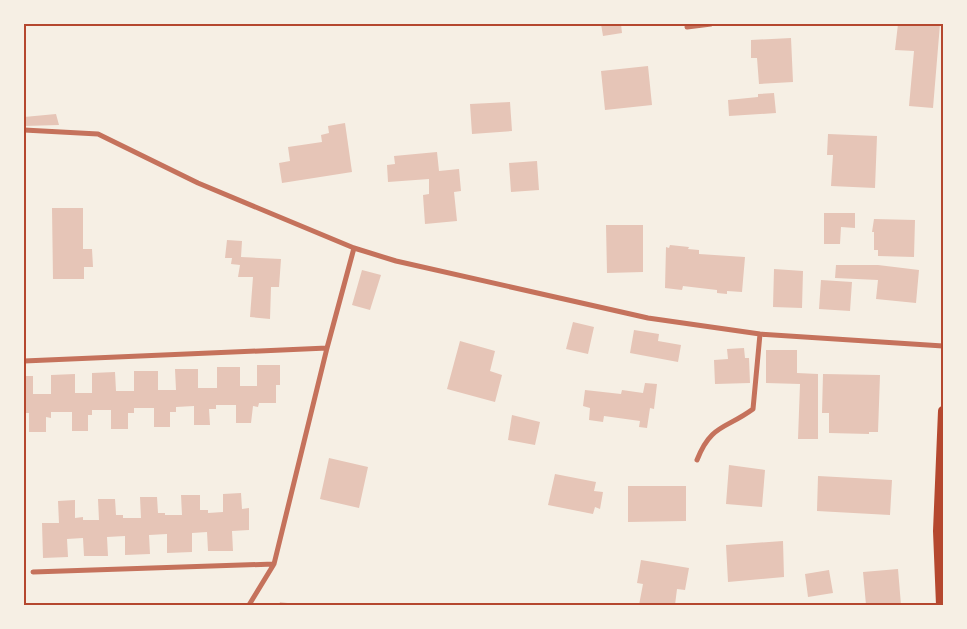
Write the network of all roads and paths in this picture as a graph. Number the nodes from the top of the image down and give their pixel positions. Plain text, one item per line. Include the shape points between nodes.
1 (711, 24) edge
2 (687, 27) dead end
3 (24, 130) edge
4 (354, 248) junction
5 (760, 334) junction
6 (943, 346) edge
7 (327, 348) junction
8 (24, 361) edge
9 (943, 411) edge
10 (697, 460) dead end
11 (274, 564) junction
12 (33, 572) dead end
13 (249, 605) edge
14 (941, 605) edge

1 - 2 street
3 - 4 street via 98,134 198,183
4 - 5 street via 406,263 648,318
4 - 7 street
5 - 6 street
5 - 10 street via 753,409 717,428 704,442
7 - 8 street
7 - 11 street
9 - 14 main road via 938,532
11 - 12 street
11 - 13 street

